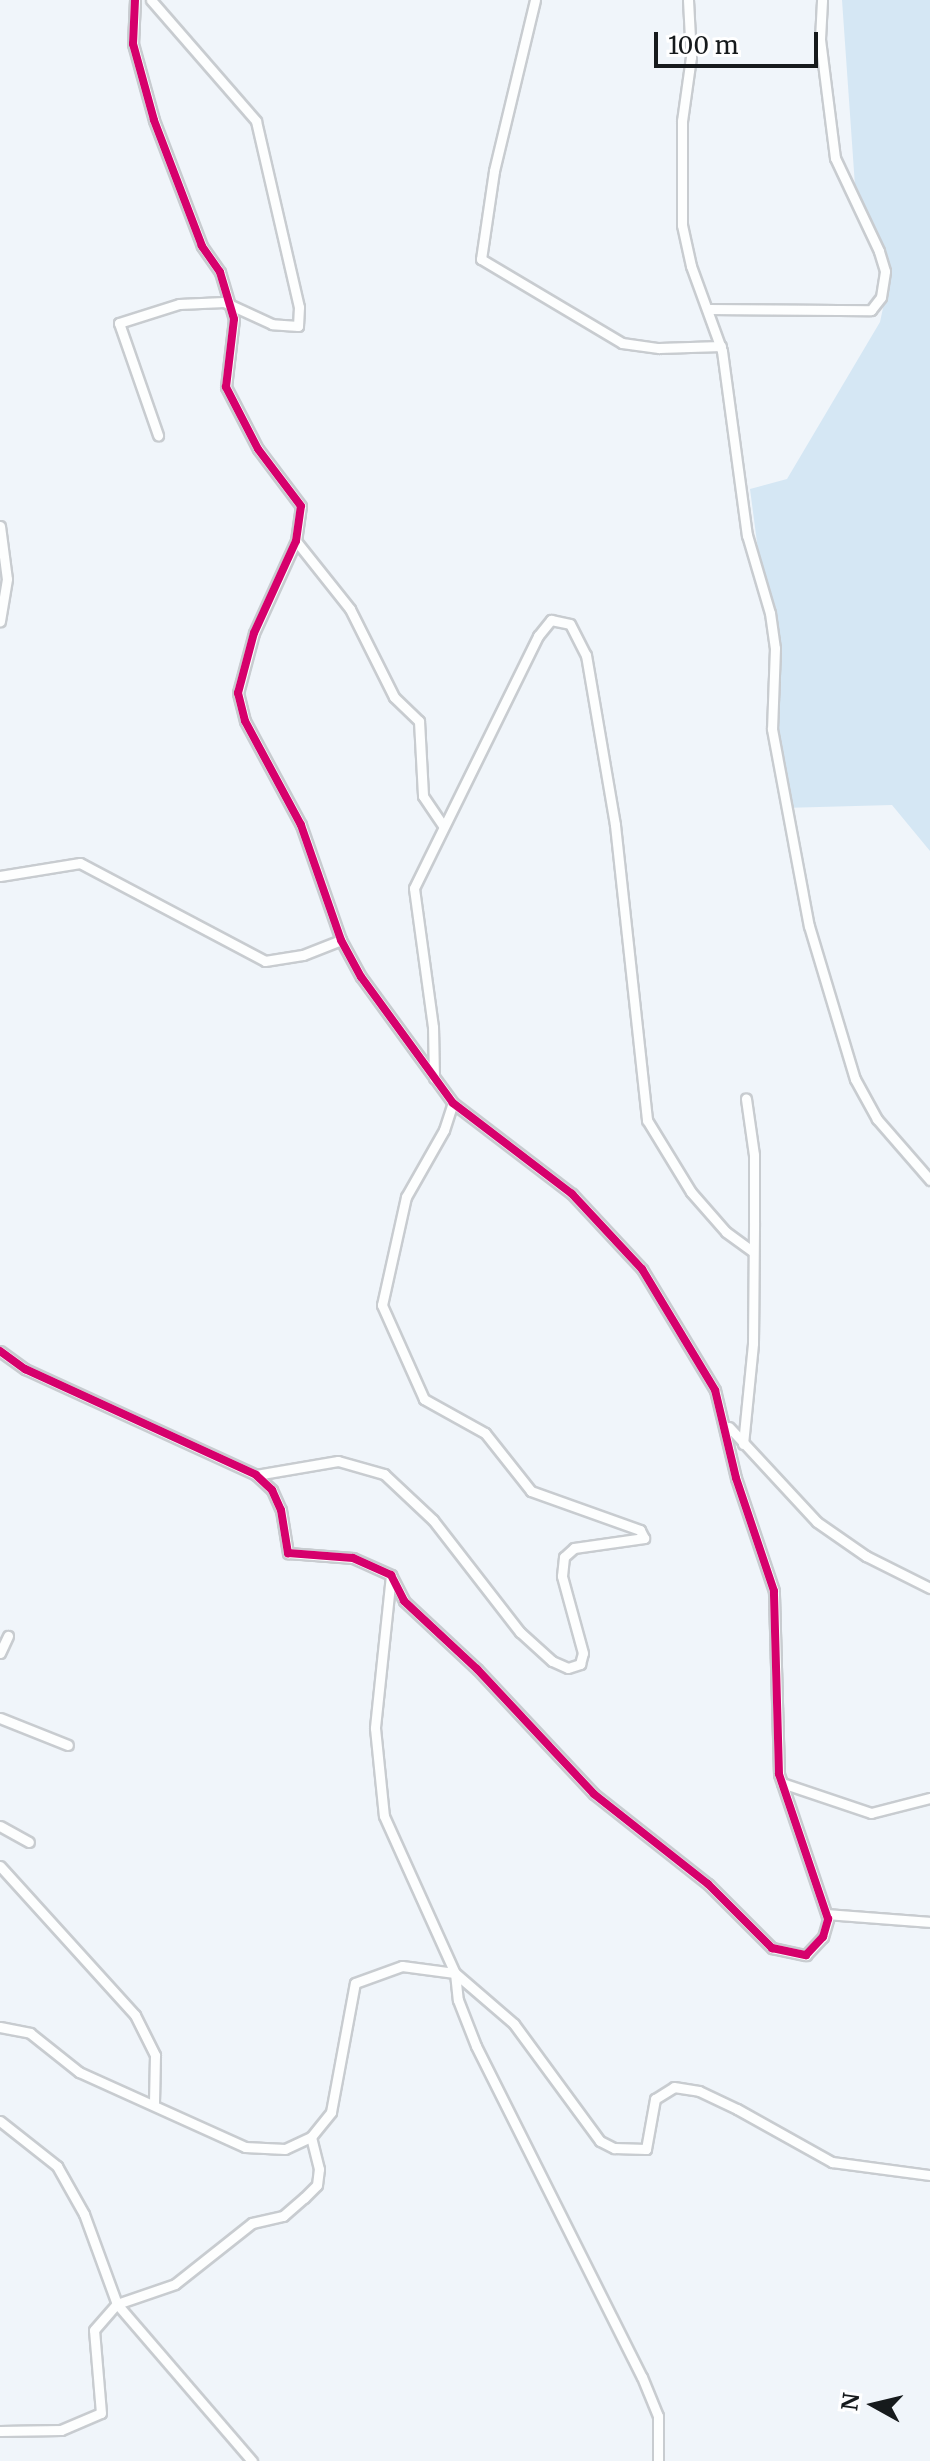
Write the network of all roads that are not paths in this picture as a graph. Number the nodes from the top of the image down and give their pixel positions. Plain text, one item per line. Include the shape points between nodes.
1 (135, 0) edge
2 (151, 0) edge
3 (535, 0) edge
4 (688, 0) edge
5 (822, 0) edge
6 (230, 304) junction
7 (708, 309) junction
8 (721, 346) junction
9 (158, 435) dead end
10 (0, 526) edge
11 (296, 541) junction
12 (0, 621) edge
13 (443, 826) junction
14 (0, 876) edge
15 (341, 940) junction
16 (434, 1078) junction
17 (746, 1099) dead end
18 (453, 1103) junction
19 (930, 1180) edge
20 (752, 1251) junction
21 (0, 1351) edge
22 (727, 1425) junction
23 (743, 1444) junction
24 (256, 1475) junction
25 (391, 1575) junction
26 (930, 1588) edge
27 (8, 1636) dead end
28 (0, 1653) edge
29 (0, 1718) edge
30 (68, 1745) dead end
31 (782, 1783) junction
32 (930, 1798) edge
33 (0, 1826) edge
34 (29, 1842) dead end
35 (0, 1866) edge
36 (827, 1914) junction
37 (930, 1922) edge
38 (455, 1973) junction
39 (0, 2027) edge
40 (154, 2103) junction
41 (0, 2121) edge
42 (311, 2137) junction
43 (930, 2175) edge
44 (117, 2304) junction
45 (0, 2431) edge
46 (252, 2461) edge
47 (658, 2461) edge

1 - 6 street via 133,44 154,120 174,180 202,246 220,272
2 - 6 street via 256,121 262,135 298,292 298,326 272,324
3 - 8 street via 494,171 481,259 622,343
4 - 7 street via 691,57 682,121 682,225
5 - 7 street via 820,39 835,158 846,191 879,251 885,271 881,297 871,310
6 - 9 street via 179,304 119,323
6 - 11 street via 235,330 226,387 258,449 301,506
7 - 8 street
8 - 19 street via 747,535 770,613 772,729 809,926 855,1079 877,1119
10 - 12 street via 7,579
11 - 13 street via 350,609 394,697 419,721 423,796
11 - 15 street via 254,633 238,693 245,721 301,825
13 - 16 street via 414,888 433,1027
13 - 20 street via 538,636 551,620 570,624 586,655 615,825 647,1120 691,1192 726,1232
14 - 15 street via 80,863 265,961 303,955
15 - 16 street via 361,977
16 - 18 street
17 - 20 street via 754,1155
18 - 22 street via 572,1194 642,1269 715,1390
18 - 24 street via 444,1130 406,1197 382,1305 424,1399 485,1433 531,1491 640,1530 644,1538 574,1548 564,1557 562,1576 583,1653 580,1664 568,1668 552,1661 520,1632 433,1520 384,1474 338,1461
20 - 23 street via 753,1343
21 - 24 street via 25,1369
22 - 23 street
22 - 31 street via 736,1478 774,1591
23 - 26 street via 817,1522 866,1556
24 - 25 street via 272,1490 281,1510 288,1553 353,1558
25 - 36 street via 404,1601 477,1669 594,1794 708,1884 772,1948 806,1955 823,1937
25 - 38 street via 375,1728 384,1816
27 - 28 street
29 - 30 street
31 - 32 street via 871,1813
31 - 36 street
33 - 34 street
35 - 40 street via 135,2015 155,2055
36 - 37 street
38 - 42 street via 402,1966 353,1985 338,2089 331,2112
38 - 43 street via 514,2024 590,2129 614,2148 646,2149 655,2099 674,2087 724,2103 832,2162
38 - 47 street via 458,2000 476,2046 642,2377 658,2416
39 - 40 street via 30,2033 79,2072
40 - 42 street via 245,2147 285,2149
41 - 44 street via 49,2158 69,2185
42 - 44 street via 319,2169 317,2185 304,2198 283,2216 252,2223 175,2284
44 - 45 street via 94,2330 92,2342 104,2396 101,2413 61,2430
44 - 46 street

